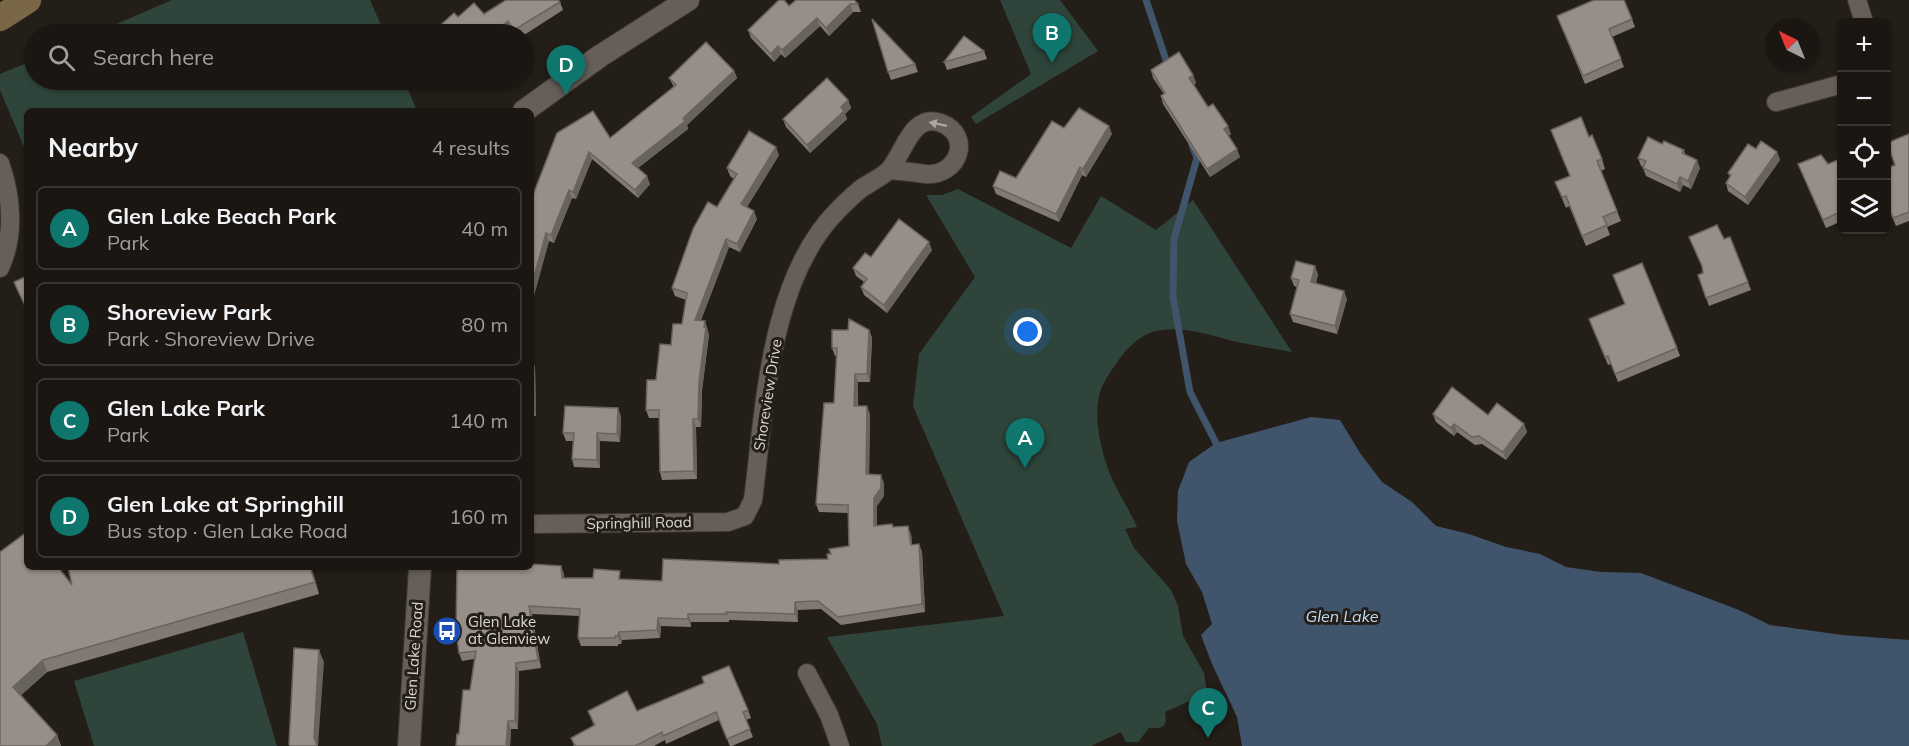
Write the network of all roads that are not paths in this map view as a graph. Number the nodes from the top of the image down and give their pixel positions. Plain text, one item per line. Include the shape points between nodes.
1 (28, 0) edge
2 (688, 0) edge
3 (1857, 0) edge
4 (0, 18) edge
5 (1863, 18) edge
6 (1837, 85) edge
7 (1776, 102) dead end
8 (528, 108) edge
9 (0, 163) edge
10 (889, 170) dead end
11 (0, 268) edge
12 (745, 516) joint
13 (534, 524) edge
14 (420, 570) edge
15 (807, 673) dead end
16 (409, 746) edge
17 (840, 746) edge

1 - 4 main road
2 - 8 street
3 - 5 street
6 - 7 street
9 - 11 street via 11,222
10 - 12 street, Shoreview Drive via 837,210 796,275 770,363 753,500
12 - 13 street, Springhill Road via 728,522
14 - 16 street, Glen Lake Road
15 - 17 street

